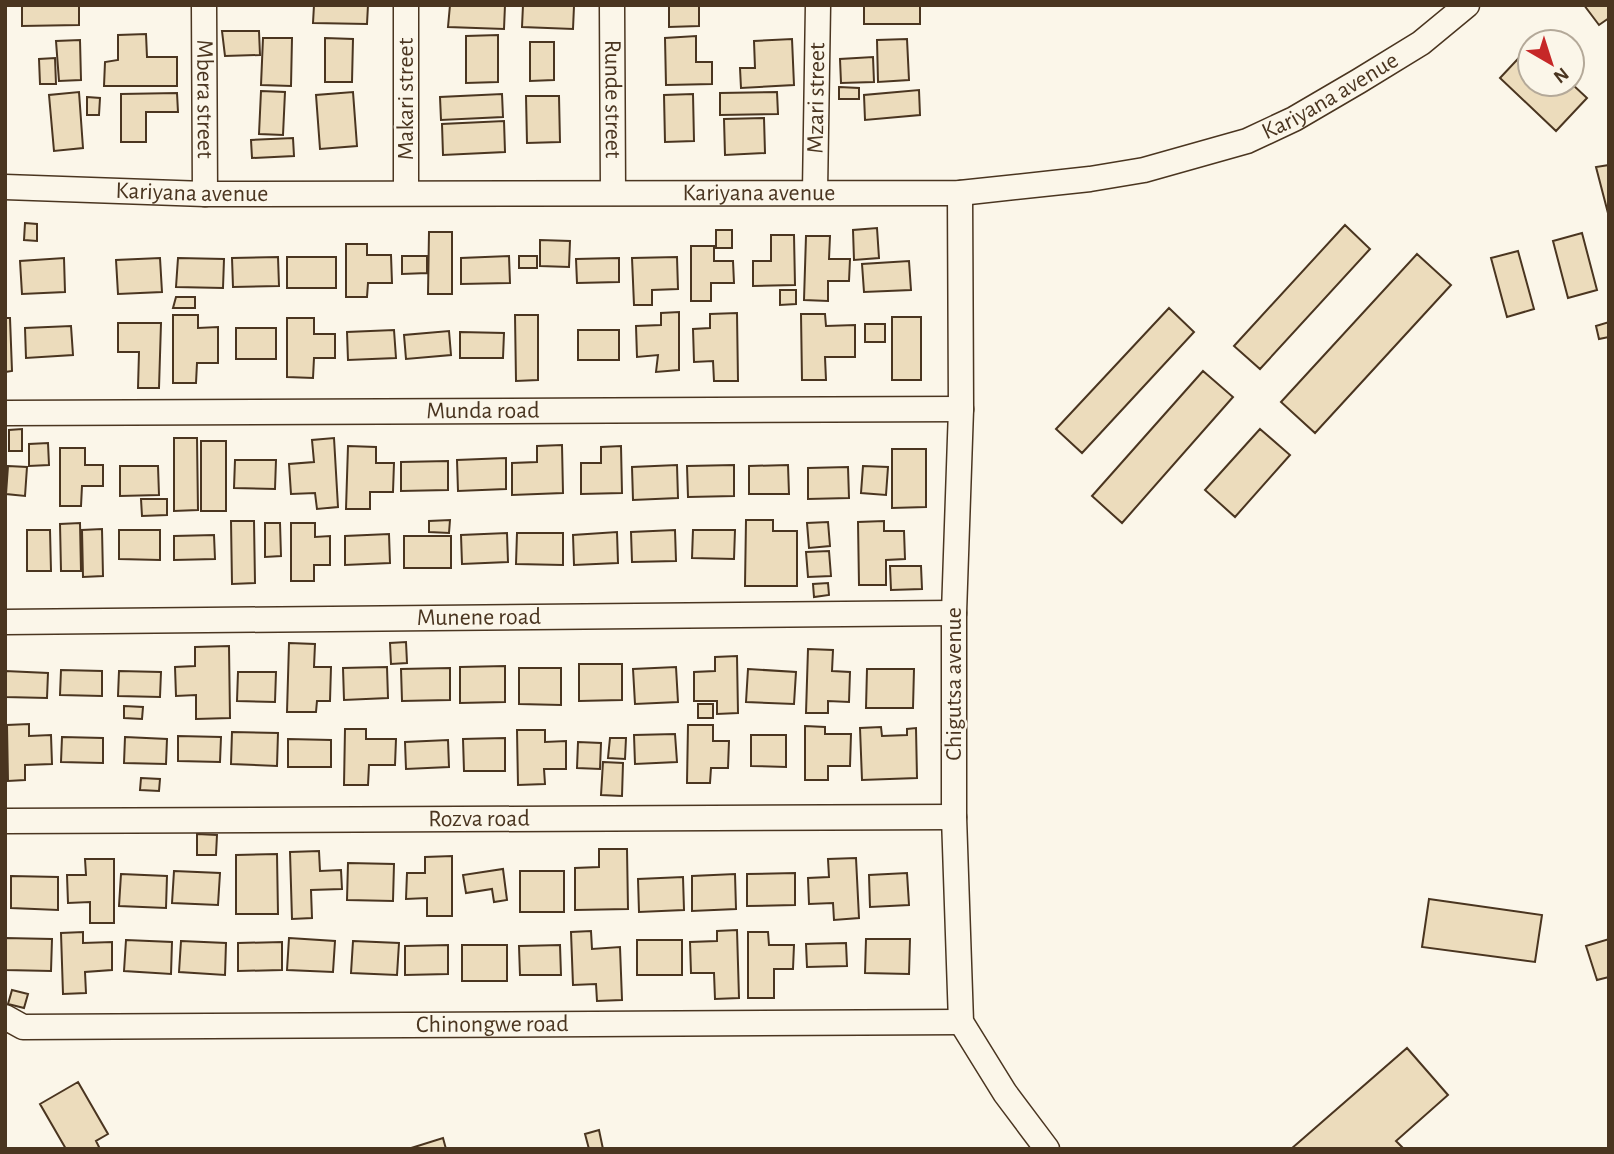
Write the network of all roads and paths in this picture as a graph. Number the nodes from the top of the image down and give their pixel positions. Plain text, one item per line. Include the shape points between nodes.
1 (204, 5) edge
2 (406, 5) edge
3 (612, 5) edge
4 (818, 5) edge
5 (1466, 5) edge
6 (5, 187) edge
7 (815, 191) junction
8 (613, 192) junction
9 (406, 193) junction
10 (960, 193) junction
11 (205, 194) junction
12 (961, 409) junction
13 (5, 413) edge
14 (954, 613) junction
15 (5, 622) edge
16 (954, 817) junction
17 (5, 821) edge
18 (14, 1022) edge
19 (961, 1022) junction
20 (1041, 1147) edge

1 - 11 street, Mbera street
2 - 9 street, Makari street
3 - 8 street, Runde street
4 - 7 street, Mzari street
5 - 10 street, Kariyana avenue via 1421,43 1294,119 1247,141 1144,170
6 - 11 street, Kariyana avenue
7 - 8 street, Kariyana avenue
7 - 10 street, Kariyana avenue
8 - 9 street, Kariyana avenue
9 - 11 street, Kariyana avenue
10 - 12 street, Chigutsa avenue
12 - 13 street, Munda road
12 - 14 street, Chigutsa avenue
14 - 15 street, Munene road
14 - 16 street, Chigutsa avenue
16 - 17 street, Rozva road
16 - 19 street, Chigutsa avenue
18 - 19 street, Chinongwe road
19 - 20 street, Chigutsa avenue

